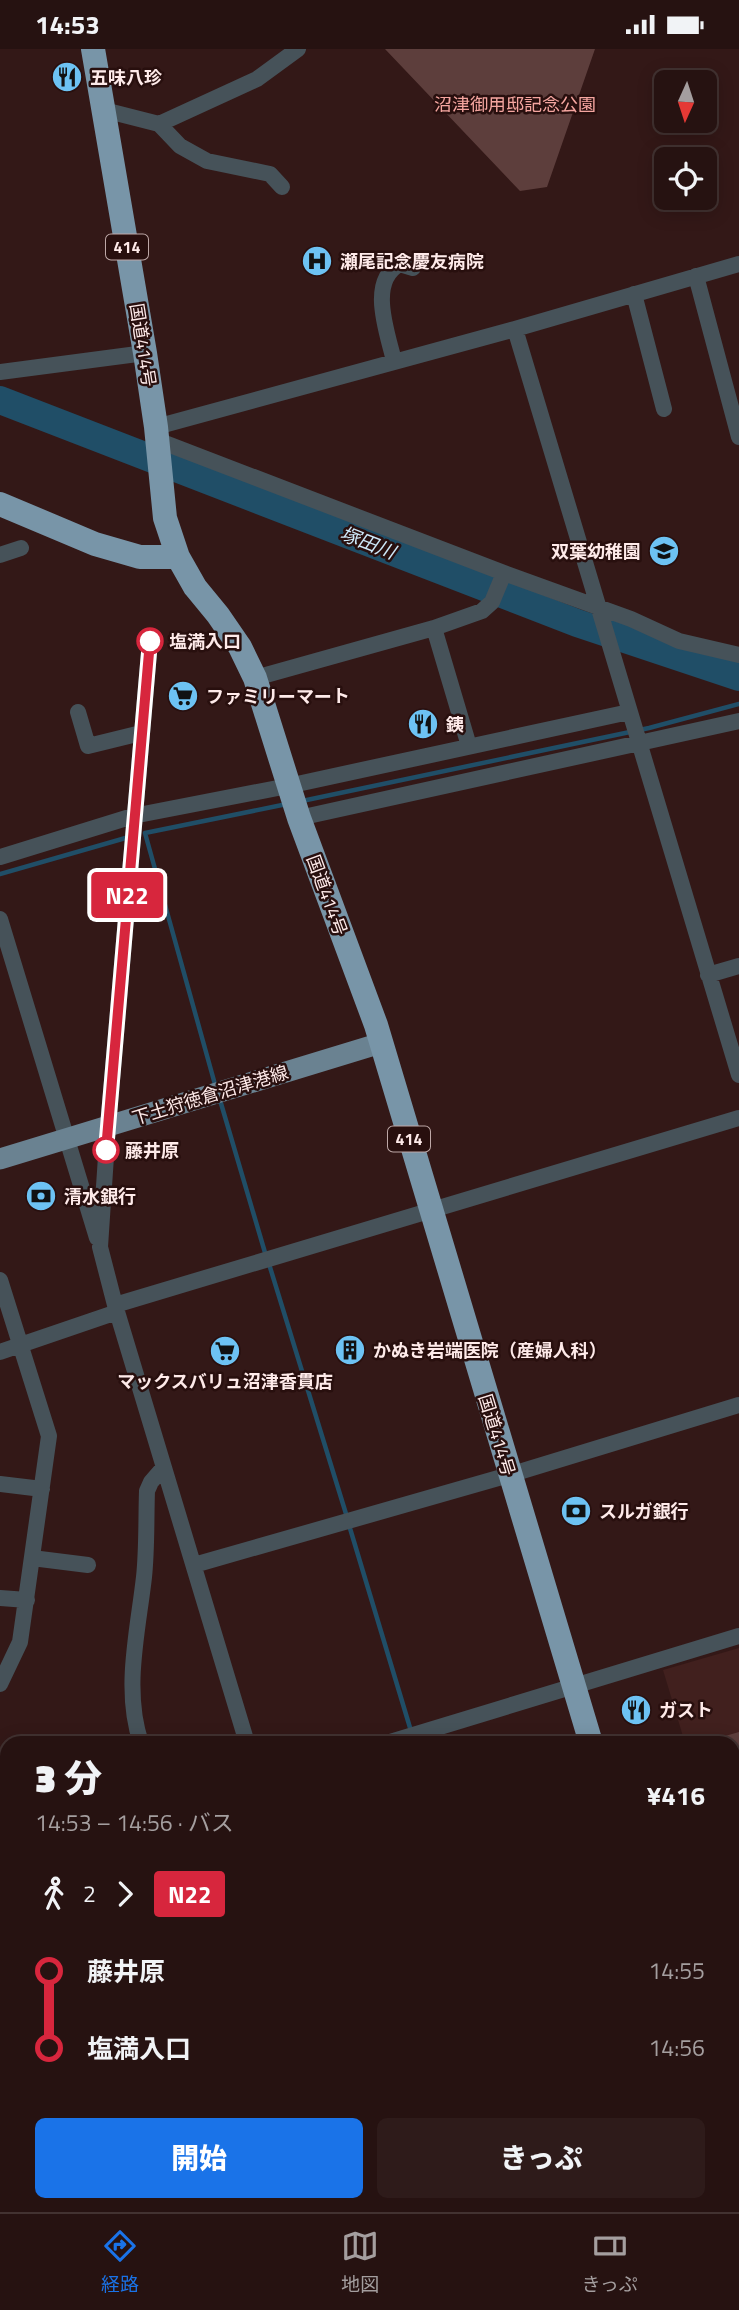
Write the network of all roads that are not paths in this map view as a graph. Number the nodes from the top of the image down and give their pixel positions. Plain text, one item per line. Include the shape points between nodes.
1 (93, 49) edge
2 (298, 49) edge
3 (104, 110) junction
4 (159, 124) junction
5 (282, 187) dead end
6 (739, 264) edge
7 (413, 268) dead end
8 (696, 276) junction
9 (634, 294) junction
10 (515, 329) junction
11 (145, 353) junction
12 (394, 362) junction
13 (0, 372) edge
14 (664, 409) dead end
15 (157, 437) junction
16 (739, 437) edge
17 (0, 505) edge
18 (21, 548) dead end
19 (0, 555) edge
20 (178, 557) junction
21 (502, 577) junction
22 (601, 614) junction
23 (434, 628) junction
24 (150, 641) dead end
25 (739, 655) edge
26 (255, 678) junction
27 (78, 712) dead end
28 (629, 712) junction
29 (739, 721) edge
30 (141, 733) junction
31 (638, 743) junction
32 (469, 746) junction
33 (288, 786) junction
34 (134, 816) junction
35 (299, 818) junction
36 (0, 857) edge
37 (0, 919) edge
38 (739, 965) edge
39 (708, 975) junction
40 (381, 1043) junction
41 (739, 1075) edge
42 (739, 1118) edge
43 (108, 1126) junction
44 (67, 1139) junction
45 (0, 1159) edge
46 (430, 1210) junction
47 (100, 1247) junction
48 (0, 1280) edge
49 (116, 1309) junction
50 (20, 1345) junction
51 (0, 1352) edge
52 (739, 1405) edge
53 (164, 1467) junction
54 (509, 1475) junction
55 (0, 1484) edge
56 (42, 1489) junction
57 (32, 1558) junction
58 (88, 1565) dead end
59 (194, 1566) junction
60 (0, 1598) edge
61 (27, 1600) junction
62 (739, 1636) edge
63 (0, 1684) edge
64 (574, 1687) junction
65 (140, 1736) edge
66 (245, 1736) edge
67 (412, 1736) edge
68 (589, 1736) edge

1 - 3 highway, 国道414号 / 414
2 - 4 street via 257,79
3 - 4 street
3 - 11 highway, 国道414号 / 414
4 - 5 street via 180,146 207,160 270,174
6 - 8 street
7 - 12 street via 400,264 392,268 382,290
8 - 9 street
8 - 16 street
9 - 10 street
9 - 14 street
10 - 12 street
10 - 22 street
11 - 13 street
11 - 15 highway, 国道414号 / 414
12 - 15 street
15 - 20 highway, 国道414号 / 414 via 164,518
15 - 21 street
17 - 20 highway via 95,544 140,557
18 - 19 street
20 - 26 highway, 国道414号 / 414 via 240,647
21 - 22 street
21 - 23 street via 492,602 482,611
22 - 25 street via 631,619 679,641
22 - 28 street
23 - 26 street
23 - 32 street
24 - 30 street
26 - 33 highway, 国道414号 / 414
27 - 30 street via 89,746
28 - 31 street
28 - 32 street
29 - 31 street
30 - 34 street
31 - 35 street
31 - 39 street
32 - 33 street
33 - 34 street
33 - 35 highway, 国道414号 / 414
34 - 36 street
34 - 43 street
35 - 40 highway, 国道414号 / 414
37 - 44 street
38 - 39 street
39 - 41 street
40 - 43 main road, 下土狩徳倉沼津港線
40 - 46 highway, 国道414号 / 414
42 - 46 street
43 - 44 main road, 下土狩徳倉沼津港線
43 - 47 street
44 - 45 main road, 下土狩徳倉沼津港線
44 - 47 street
46 - 49 street
46 - 54 highway, 国道414号 / 414
47 - 49 street
48 - 50 street
49 - 50 street
49 - 53 street
50 - 51 street
50 - 56 street via 49,1436
52 - 54 street
53 - 59 street
53 - 65 street via 147,1491 145,1566 133,1674
54 - 59 street
54 - 64 highway, 国道414号 / 414
55 - 56 street
56 - 57 street
57 - 58 street
57 - 61 street
59 - 66 street
60 - 61 street
61 - 63 street via 20,1642
62 - 64 street
64 - 67 street
64 - 68 highway, 国道414号 / 414

